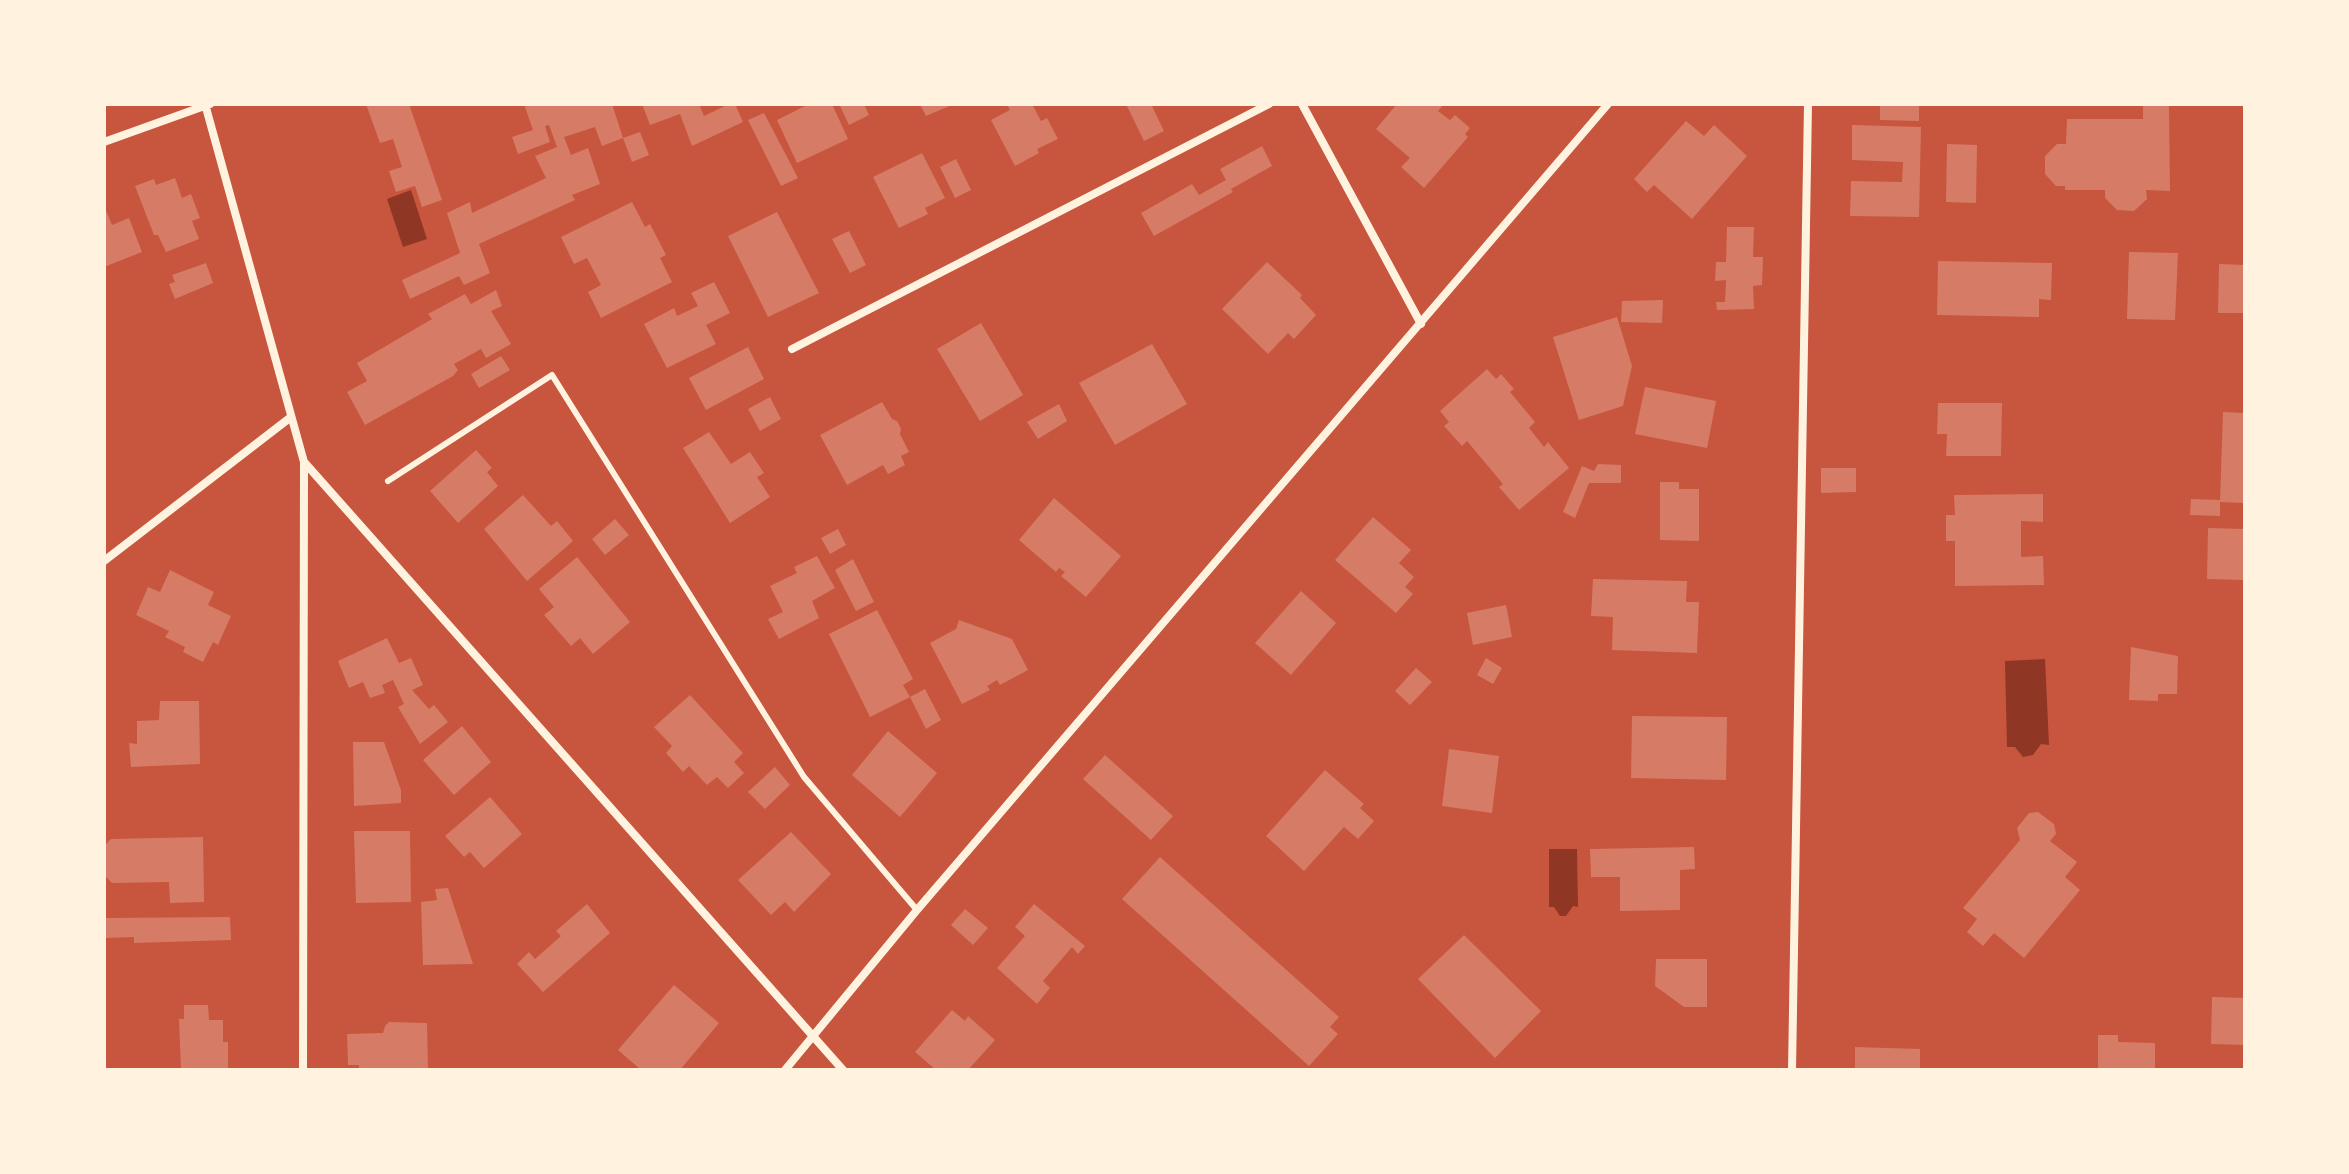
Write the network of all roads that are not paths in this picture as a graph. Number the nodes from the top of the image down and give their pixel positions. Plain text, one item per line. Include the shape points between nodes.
1 (1269, 104) edge
2 (1302, 104) edge
3 (1608, 104) edge
4 (1808, 104) edge
5 (207, 105) edge
6 (104, 142) edge
7 (1421, 324) junction
8 (792, 349) dead end
9 (291, 417) junction
10 (304, 462) junction
11 (388, 481) dead end
12 (104, 561) edge
13 (917, 910) junction
14 (814, 1036) junction
15 (303, 1070) edge
16 (785, 1070) edge
17 (843, 1070) edge
18 (1792, 1070) edge

1 - 8 street
2 - 7 street
3 - 7 street
4 - 18 street
5 - 6 street
5 - 9 street
7 - 13 street
9 - 10 street
9 - 12 street
10 - 14 street
10 - 15 street
11 - 13 lane via 552,375 804,777
13 - 14 street
14 - 16 street
14 - 17 street

